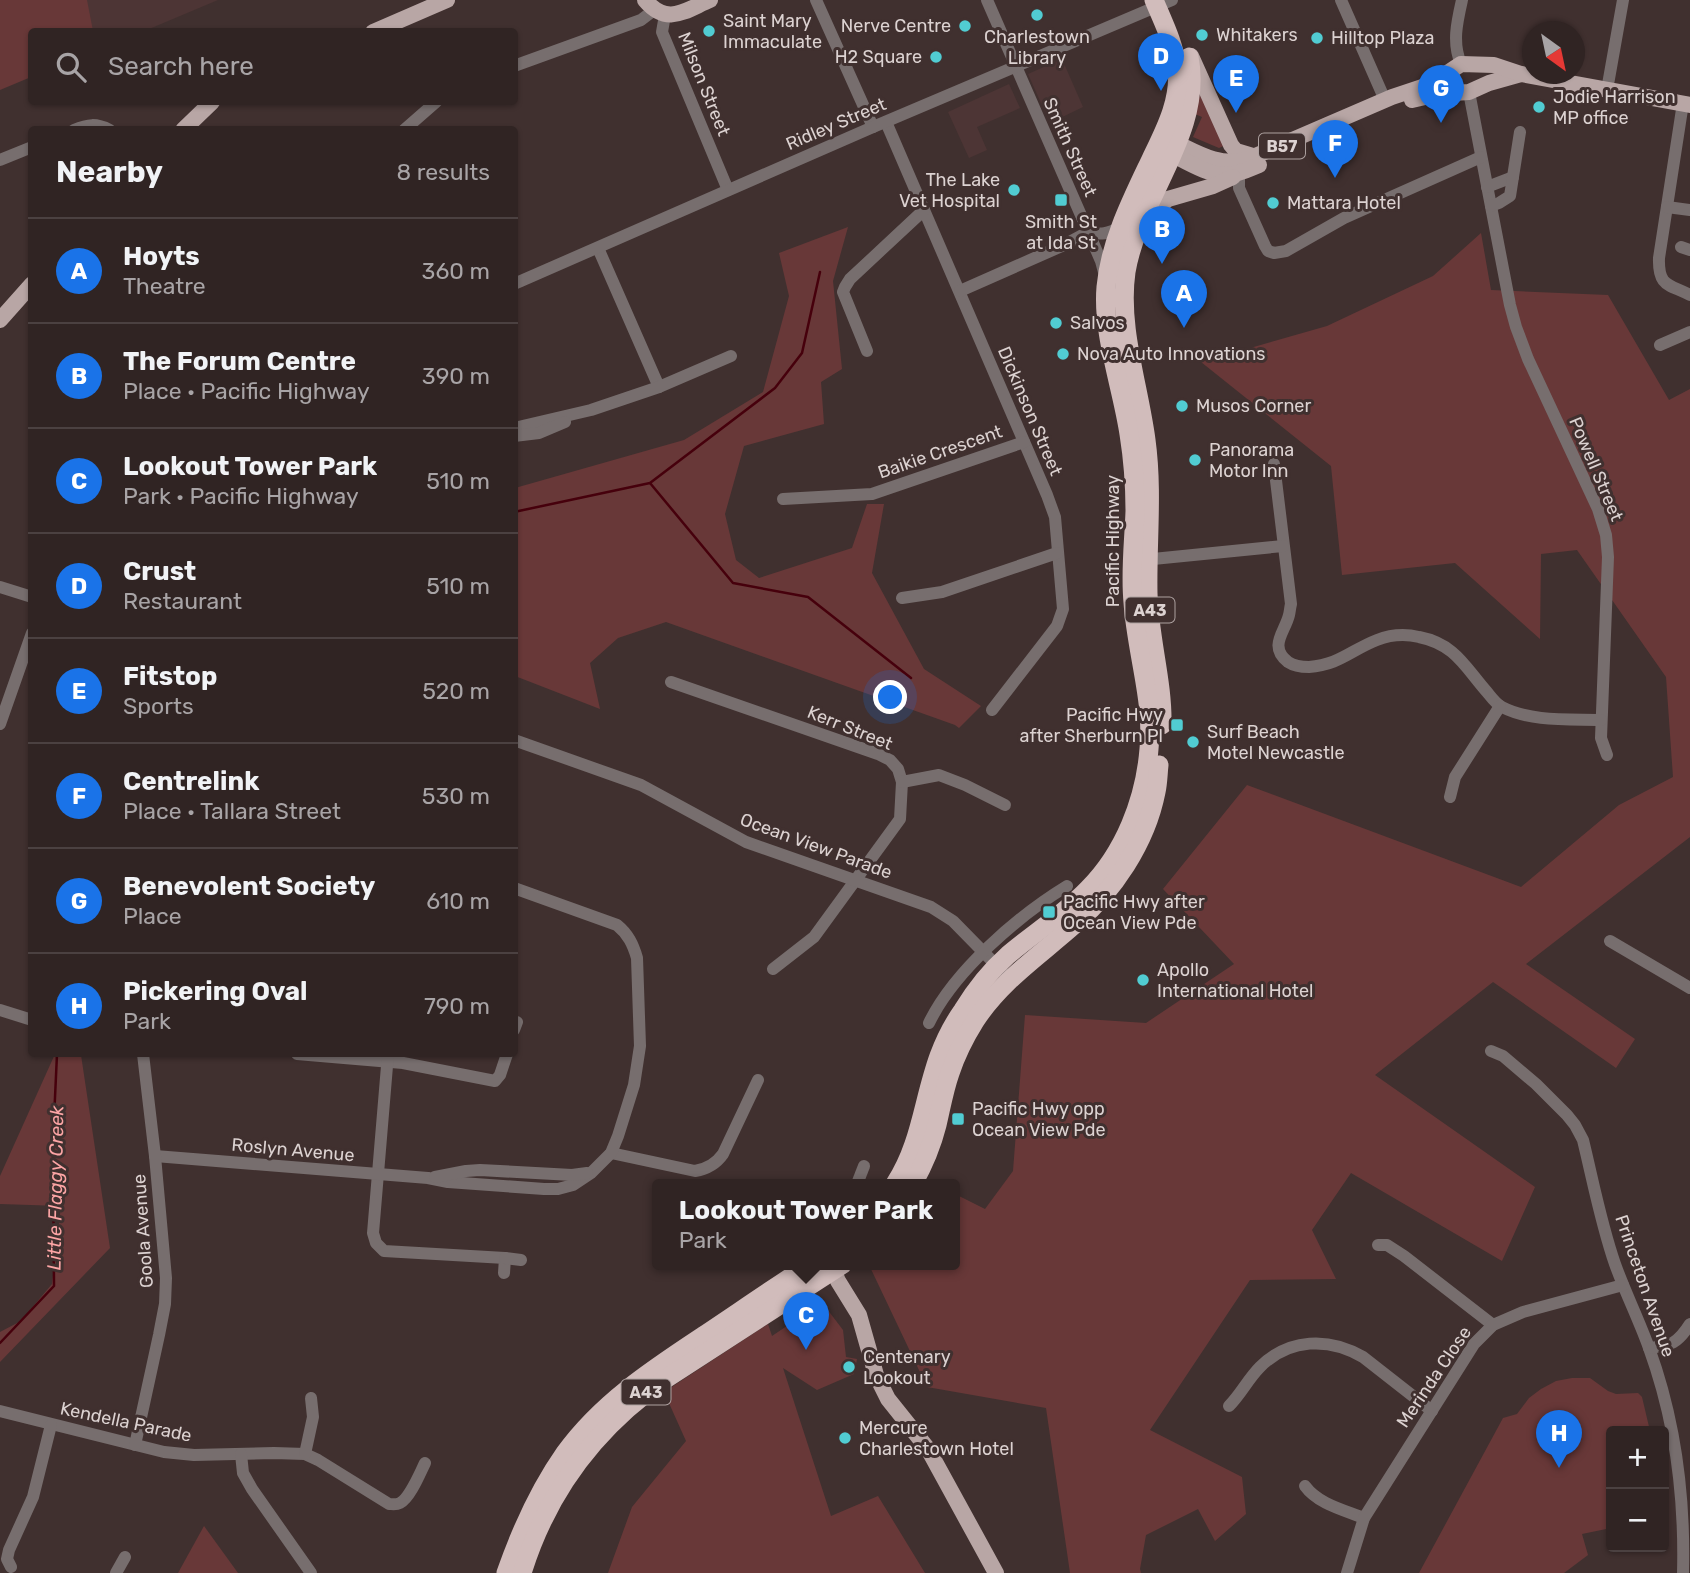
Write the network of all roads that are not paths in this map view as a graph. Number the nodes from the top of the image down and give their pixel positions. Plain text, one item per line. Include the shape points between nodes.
1 (447, 0) edge
2 (710, 0) edge
3 (816, 0) edge
4 (987, 0) edge
5 (1341, 0) edge
6 (1461, 0) edge
7 (1623, 0) edge
8 (1164, 2) edge
9 (655, 8) edge
10 (382, 28) edge
11 (1187, 51) junction
12 (518, 65) edge
13 (1462, 66) junction
14 (1016, 67) junction
15 (1521, 74) junction
16 (1607, 90) junction
17 (1468, 91) junction
18 (1385, 100) junction
19 (1687, 104) edge
20 (209, 105) edge
21 (433, 105) edge
22 (887, 122) junction
23 (85, 126) edge
24 (103, 126) edge
25 (187, 126) edge
26 (409, 126) edge
27 (873, 127) junction
28 (1520, 132) dead end
29 (1167, 145) junction
30 (28, 149) edge
31 (1256, 157) junction
32 (1481, 157) junction
33 (0, 160) edge
34 (1513, 177) junction
35 (1239, 181) junction
36 (1487, 187) junction
37 (728, 190) junction
38 (1491, 206) junction
39 (1667, 207) junction
40 (924, 210) junction
41 (1690, 210) edge
42 (1121, 227) junction
43 (1087, 232) junction
44 (598, 248) junction
45 (1131, 251) junction
46 (518, 282) edge
47 (1106, 283) junction
48 (960, 291) junction
49 (28, 295) edge
50 (1690, 295) edge
51 (0, 320) edge
52 (1690, 332) edge
53 (1660, 345) dead end
54 (867, 351) dead end
55 (731, 356) dead end
56 (659, 387) junction
57 (591, 410) junction
58 (518, 427) edge
59 (518, 436) edge
60 (1024, 442) junction
61 (1275, 464) dead end
62 (783, 499) dead end
63 (1283, 546) junction
64 (1057, 553) junction
65 (1140, 560) junction
66 (0, 587) edge
67 (28, 596) edge
68 (902, 598) dead end
69 (28, 644) edge
70 (671, 682) dead end
71 (1500, 706) junction
72 (992, 710) dead end
73 (1601, 720) junction
74 (0, 724) edge
75 (518, 741) edge
76 (1606, 755) dead end
77 (902, 782) junction
78 (1450, 797) dead end
79 (1005, 805) dead end
80 (855, 880) junction
81 (1067, 886) dead end
82 (518, 889) edge
83 (1610, 942) dead end
84 (997, 966) junction
85 (773, 969) dead end
86 (1690, 988) edge
87 (0, 1010) edge
88 (28, 1019) edge
89 (929, 1023) dead end
90 (1491, 1051) dead end
91 (143, 1057) edge
92 (365, 1057) edge
93 (506, 1057) edge
94 (388, 1058) edge
95 (758, 1080) dead end
96 (611, 1153) junction
97 (155, 1156) junction
98 (864, 1166) dead end
99 (379, 1175) junction
100 (859, 1179) edge
101 (898, 1179) edge
102 (915, 1179) edge
103 (1378, 1245) dead end
104 (505, 1258) junction
105 (521, 1259) dead end
106 (802, 1270) edge
107 (831, 1270) edge
108 (837, 1270) edge
109 (504, 1273) dead end
110 (1623, 1284) junction
111 (1690, 1324) edge
112 (1493, 1325) junction
113 (1649, 1348) junction
114 (312, 1398) dead end
115 (1228, 1406) dead end
116 (0, 1410) edge
117 (1432, 1411) junction
118 (51, 1424) junction
119 (135, 1445) junction
120 (241, 1454) junction
121 (306, 1454) junction
122 (425, 1464) dead end
123 (1305, 1486) dead end
124 (1364, 1518) junction
125 (125, 1557) dead end
126 (12, 1571) edge
127 (116, 1573) edge
128 (311, 1573) edge
129 (506, 1573) edge
130 (522, 1573) edge
131 (996, 1573) edge
132 (1347, 1573) edge
133 (1683, 1573) edge

1 - 10 main road
2 - 9 main road via 674,15
3 - 27 street
4 - 14 street, Smith Street
5 - 18 street
6 - 13 street via 1456,46
7 - 16 street
8 - 11 highway, Pacific Highway / A43
8 - 14 street, Ridley Street
8 - 29 highway, Pacific Highway / A43 via 1178,78
9 - 12 street via 641,20
9 - 37 street, Milson Street
11 - 29 highway, Pacific Highway / A43 via 1191,70 1188,112
11 - 31 main road via 1231,145
13 - 15 main road, B57 via 1494,65
13 - 17 main road via 1451,79 1456,88
13 - 17 main road via 1476,67 1481,77
13 - 18 main road, B57 via 1431,84
14 - 22 street, Ridley Street
14 - 43 street, Smith Street
15 - 16 main road, B57
15 - 17 main road, B57
16 - 19 main road, B57
17 - 32 street, Powell Street
17 - 35 main road, B57 via 1411,100
18 - 31 main road, B57
19 - 39 street
20 - 25 main road
21 - 26 street
22 - 27 street, Ridley Street
22 - 40 street, Dickinson Street
23 - 24 street
27 - 37 street, Ridley Street
28 - 34 street
29 - 31 main road, B57 via 1223,162
29 - 35 main road, B57 via 1199,167
29 - 42 highway, Pacific Highway / A43
29 - 45 highway, Pacific Highway / A43
30 - 33 street
32 - 35 street via 1274,253 1265,246
32 - 36 street, Powell Street
34 - 36 street
34 - 38 street via 1510,196
35 - 45 main road via 1164,202
36 - 38 street, Powell Street
37 - 44 street, Ridley Street
38 - 73 street, Powell Street via 1516,327 1606,535 1609,579
39 - 41 street
39 - 50 street via 1658,270 1667,285
40 - 48 street, Dickinson Street
40 - 54 street via 845,287
42 - 43 street via 1100,235
42 - 47 highway, Pacific Highway / A43
43 - 47 street, Smith Street
43 - 48 street
44 - 46 street, Ridley Street
44 - 56 street
45 - 65 highway, Pacific Highway / A43 via 1125,282 1126,329 1146,439 1150,496
47 - 65 highway, Pacific Highway / A43 via 1108,330 1134,471
48 - 60 street, Dickinson Street
49 - 51 main road
52 - 53 street
55 - 56 street
56 - 57 street
57 - 58 street
57 - 59 street via 539,433
60 - 62 street, Baikie Crescent via 872,494
60 - 64 street, Dickinson Street via 1055,517
61 - 63 street
63 - 65 street
63 - 71 street via 1291,604 1278,641 1290,664 1335,663 1378,640 1416,636 1451,649
64 - 68 street via 942,592
64 - 72 street, Dickinson Street via 1063,609 1057,626
65 - 84 highway, Pacific Highway / A43 via 1163,715 1156,793 1148,819 1127,862 1096,906
66 - 67 street
69 - 74 street
70 - 77 street, Kerr Street via 878,754 898,769
71 - 73 street via 1538,717
71 - 78 street via 1455,777
73 - 76 street, Powell Street
75 - 80 street, Ocean View Parade via 641,785 746,842
77 - 79 street via 939,775
77 - 80 street via 900,819
80 - 84 street, Ocean View Parade via 943,914
80 - 85 street via 814,937
81 - 84 street, Pacific Highway via 1025,915
82 - 96 street, Roslyn Avenue via 617,925 634,946 640,1046 634,1085
83 - 86 street
84 - 89 street, Pacific Highway via 944,996
84 - 101 highway, Pacific Highway / A43 via 949,1033 919,1134
84 - 102 highway, Pacific Highway / A43 via 990,999 949,1075 936,1129
87 - 88 street
90 - 110 street, Princeton Avenue via 1514,1065 1575,1125
91 - 97 street, Goola Avenue
92 - 94 street
93 - 94 street via 495,1081
94 - 99 street
95 - 96 street via 723,1154 704,1169
96 - 99 street, Roslyn Avenue via 591,1173 558,1189
97 - 99 street, Roslyn Avenue
97 - 119 street, Goola Avenue via 165,1304
98 - 100 street
99 - 104 street via 373,1233 384,1251
103 - 112 street via 1387,1245 1404,1256
104 - 105 street
104 - 109 street
106 - 129 highway, A43 via 649,1372 598,1414 546,1482
107 - 130 highway, A43 via 644,1394 597,1437 564,1480 541,1521
108 - 131 main road via 859,1315 876,1375 888,1399 928,1450
110 - 112 street, Merinda Close
110 - 113 street, Princeton Avenue
111 - 113 street via 1671,1345
112 - 117 street, Merinda Close via 1474,1344
113 - 133 street, Princeton Avenue via 1676,1444
114 - 121 street
115 - 117 street via 1272,1357 1283,1350 1322,1342 1363,1357
116 - 118 street, Kendella Parade
117 - 124 street, Merinda Close
118 - 119 street, Kendella Parade
118 - 126 street via 33,1497 9,1550
119 - 120 street, Kendella Parade via 194,1455
120 - 121 street, Kendella Parade
120 - 128 street via 245,1478
121 - 122 street via 388,1504 400,1503 407,1496
123 - 124 street via 1326,1503
124 - 132 street, Merinda Close
125 - 127 street

